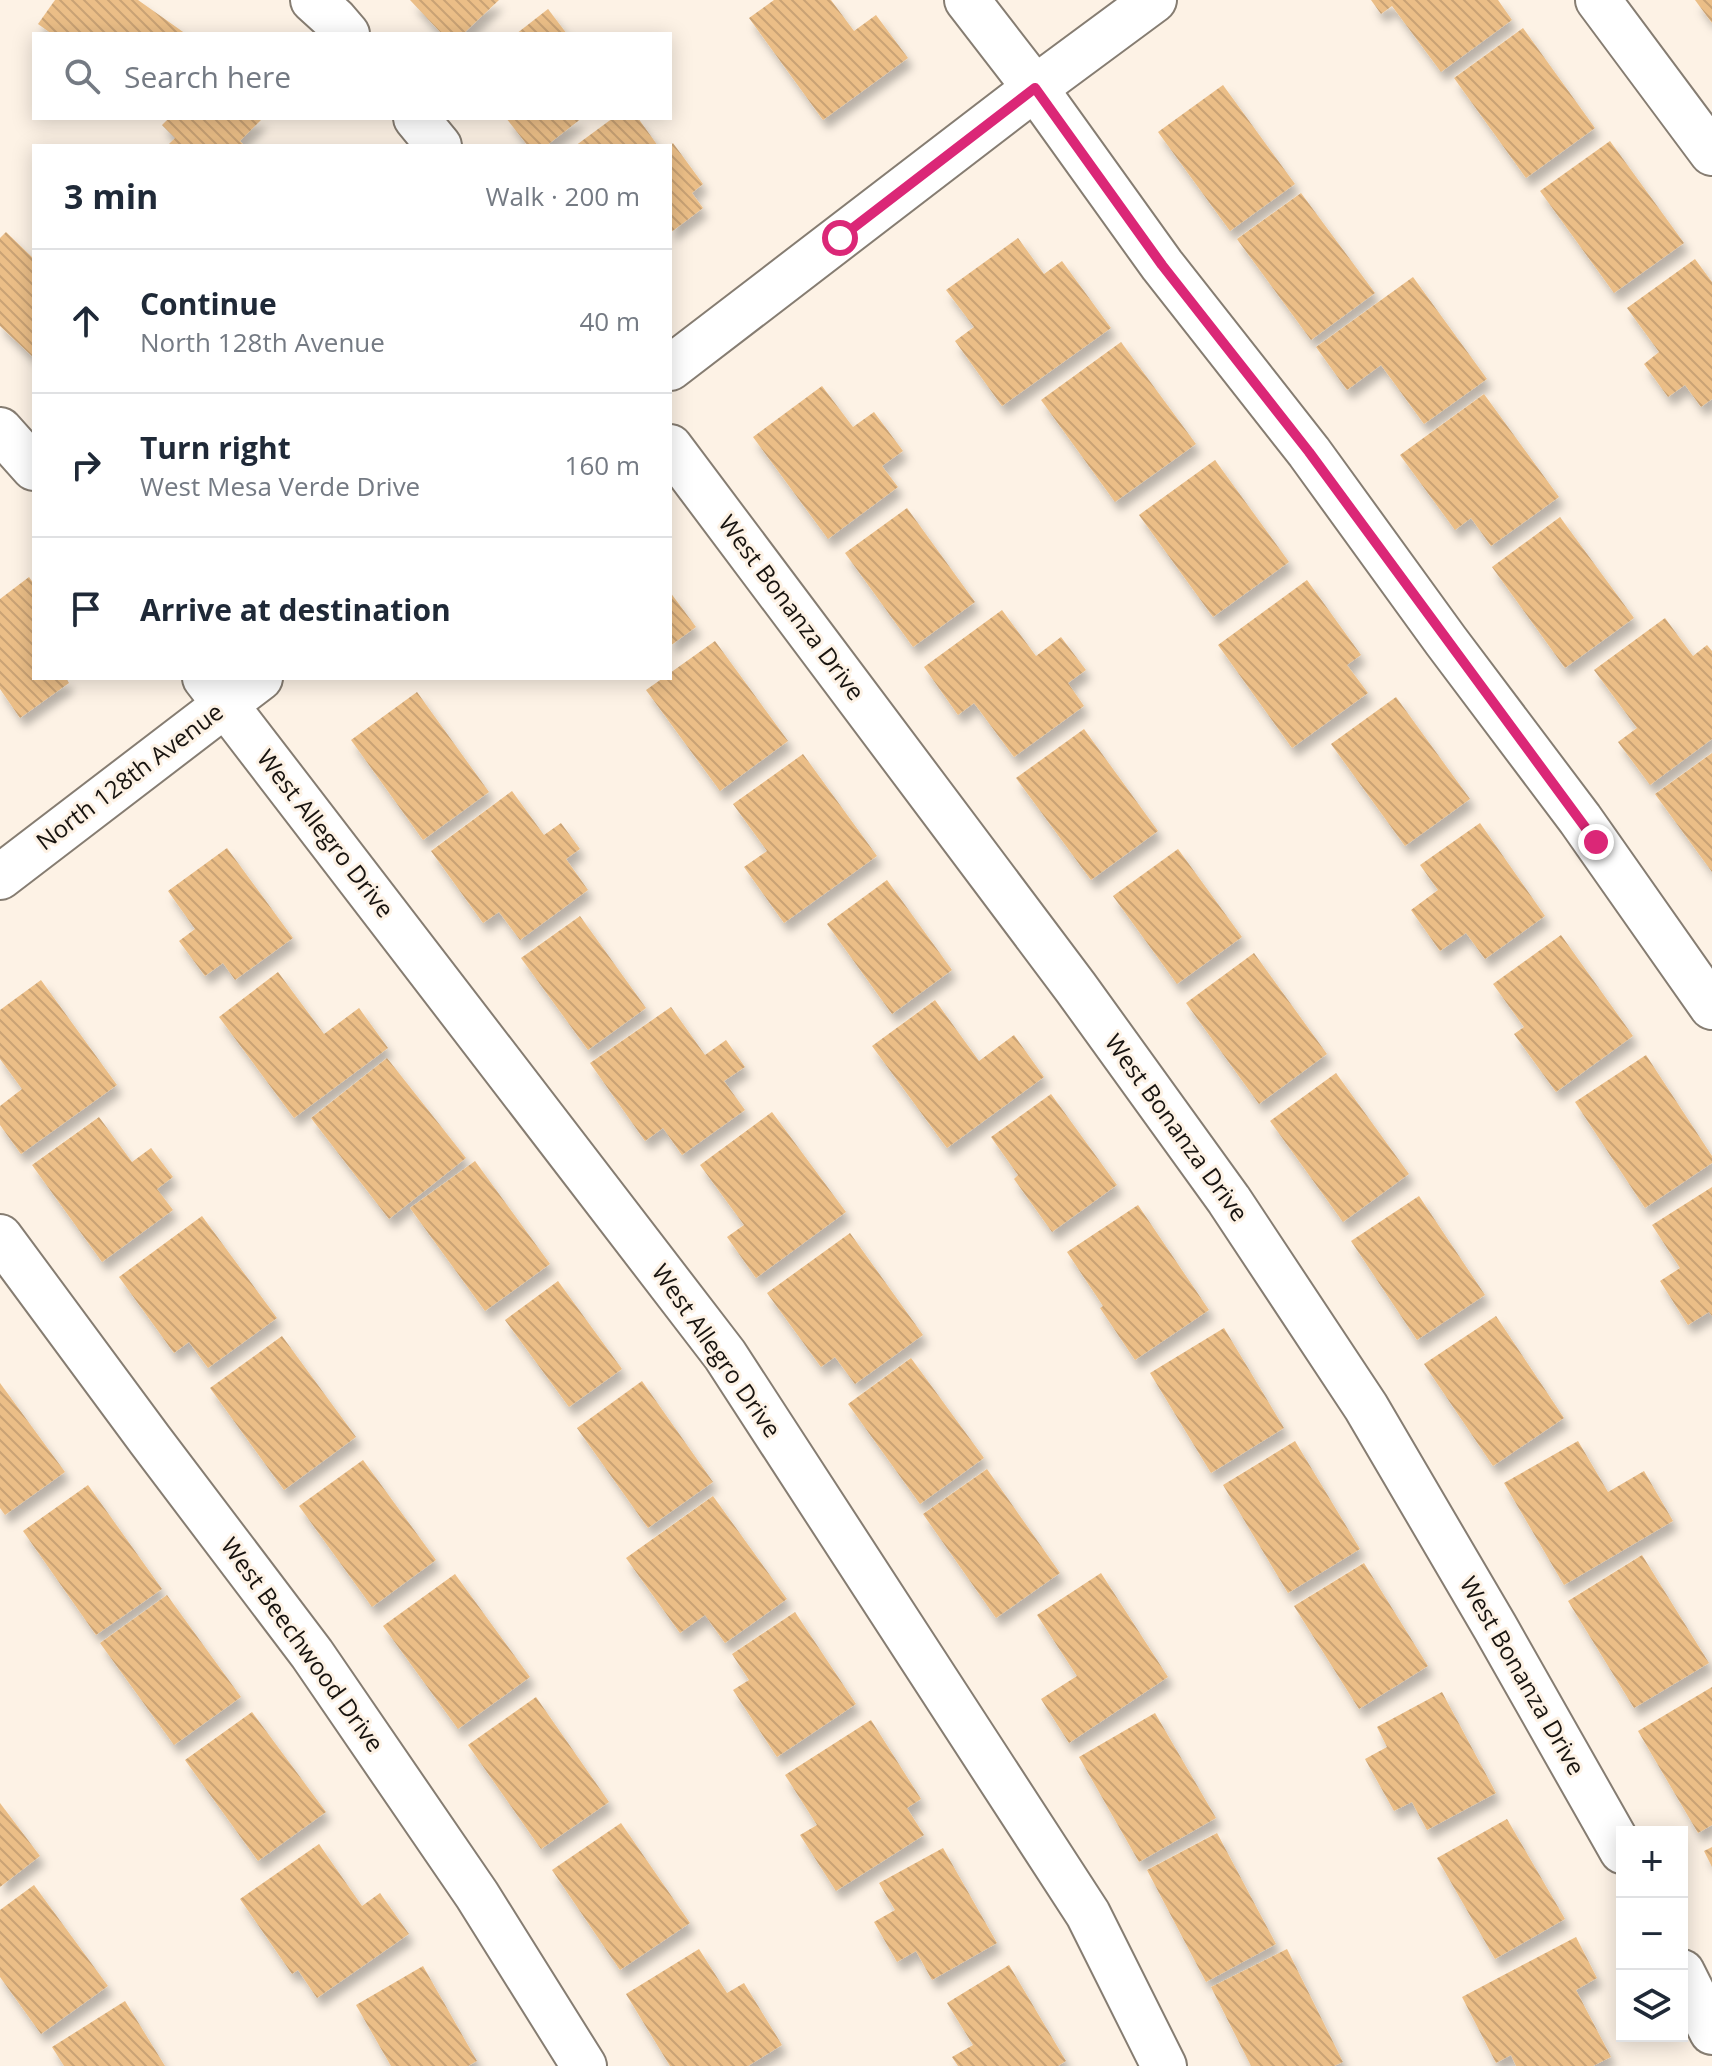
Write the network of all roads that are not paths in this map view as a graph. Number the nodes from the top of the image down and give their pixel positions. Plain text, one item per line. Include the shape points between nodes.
1 (313, 0) edge
2 (967, 0) edge
3 (1154, 0) edge
4 (1598, 0) edge
5 (345, 32) edge
6 (1035, 88) junction
7 (418, 120) edge
8 (437, 144) edge
9 (1712, 153) edge
10 (672, 366) edge
11 (0, 430) edge
12 (672, 450) edge
13 (32, 466) edge
14 (253, 680) edge
15 (215, 691) edge
16 (0, 877) edge
17 (1712, 1007) edge
18 (0, 1237) edge
19 (1616, 1840) edge
20 (1688, 1984) edge
21 (1712, 2032) edge
22 (584, 2066) edge
23 (1164, 2066) edge

1 - 5 street
2 - 6 street
3 - 6 street
4 - 9 street
6 - 10 street
6 - 17 street via 1580,819
7 - 8 street
11 - 13 street
12 - 19 street, West Bonanza Drive via 1229,1200 1366,1407
14 - 15 street, North 128th Avenue
15 - 16 street, North 128th Avenue
15 - 23 street, West Allegro Drive via 725,1355 1088,1914
18 - 22 street, West Beechwood Drive via 312,1654 477,1895
20 - 21 street

